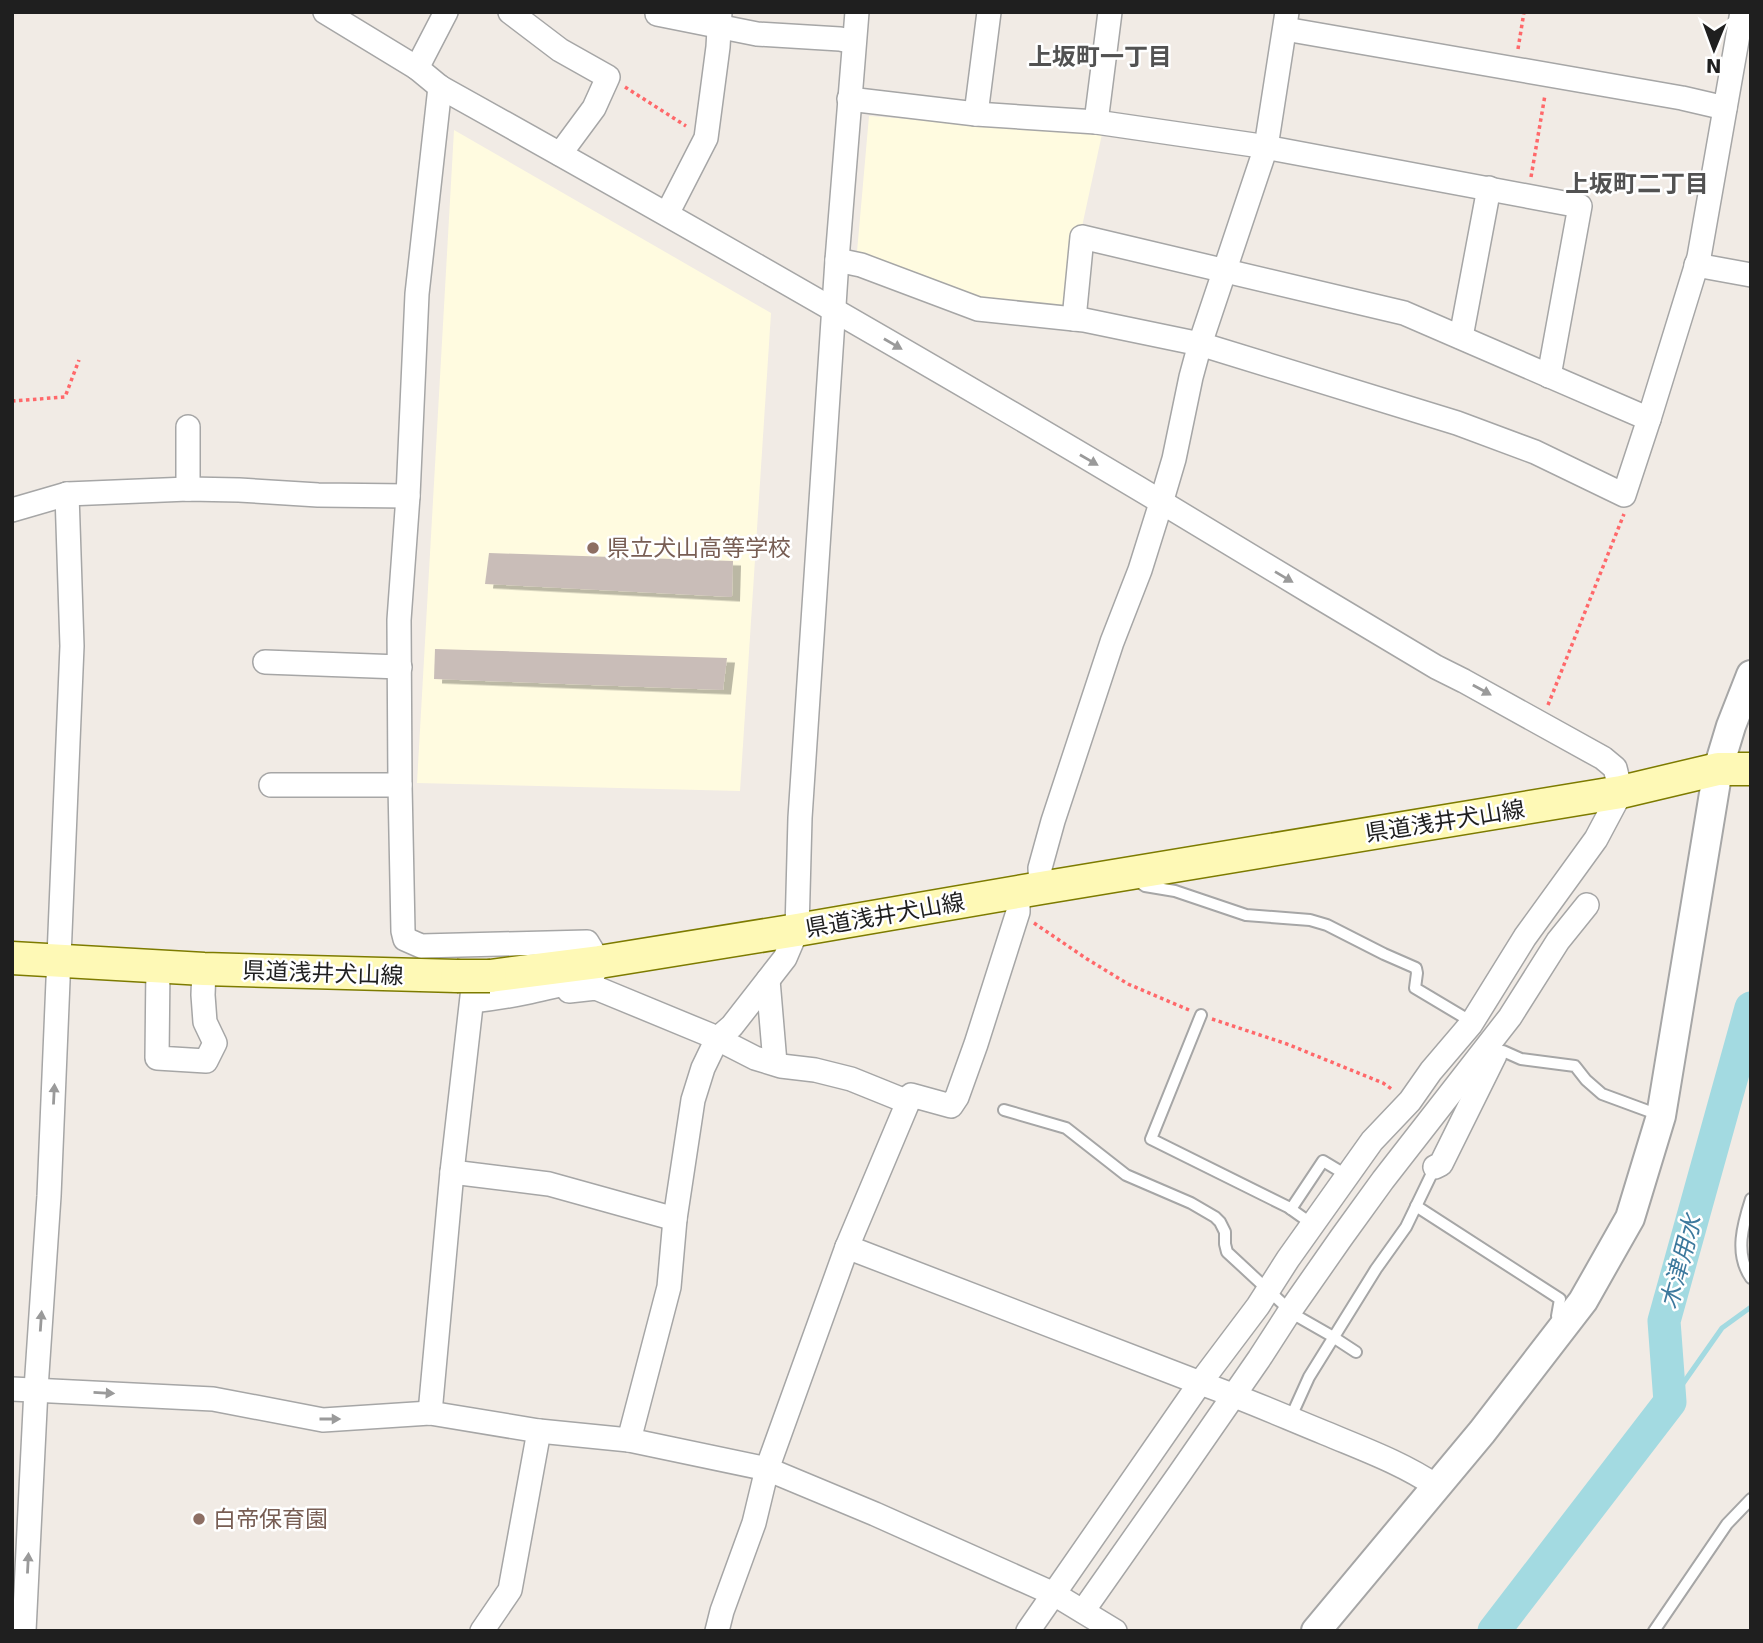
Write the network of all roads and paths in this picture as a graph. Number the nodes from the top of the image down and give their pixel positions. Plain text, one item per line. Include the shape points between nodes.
1 (325, 12) edge
2 (446, 12) edge
3 (510, 12) edge
4 (657, 12) edge
5 (857, 12) edge
6 (989, 12) edge
7 (1110, 12) edge
8 (1524, 12) edge
9 (1742, 12) edge
10 (719, 19) edge
11 (1286, 20) edge
12 (854, 42) junction
13 (417, 68) junction
14 (1514, 68) junction
15 (1548, 75) junction
16 (608, 77) junction
17 (440, 87) junction
18 (849, 99) junction
19 (1725, 108) junction
20 (976, 114) junction
21 (1096, 122) junction
22 (706, 138) junction
23 (1266, 147) junction
24 (560, 154) junction
25 (1489, 188) junction
26 (1527, 196) junction
27 (667, 214) junction
28 (837, 260) junction
29 (1696, 265) junction
30 (1224, 270) junction
31 (1751, 275) edge
32 (834, 310) junction
33 (1074, 319) junction
34 (1461, 337) junction
35 (1200, 344) junction
36 (79, 360) dead end
37 (1549, 376) junction
38 (12, 401) edge
39 (1649, 419) junction
40 (188, 427) dead end
41 (188, 489) junction
42 (67, 494) junction
43 (1624, 495) junction
44 (408, 496) junction
45 (1161, 503) junction
46 (12, 510) edge
47 (265, 662) dead end
48 (400, 667) junction
49 (1751, 675) edge
50 (1540, 723) junction
51 (1718, 769) junction
52 (1751, 769) edge
53 (271, 785) dead end
54 (400, 785) junction
55 (1621, 792) junction
56 (1140, 871) junction
57 (1030, 890) junction
58 (1587, 905) dead end
59 (797, 930) junction
60 (476, 946) junction
61 (12, 958) edge
62 (60, 961) junction
63 (599, 962) junction
64 (158, 966) junction
65 (204, 969) junction
66 (768, 980) junction
67 (542, 989) junction
68 (472, 1001) junction
69 (1201, 1015) dead end
70 (1469, 1026) junction
71 (717, 1039) junction
72 (1491, 1051) junction
73 (775, 1063) junction
74 (908, 1102) junction
75 (1004, 1110) dead end
76 (1661, 1116) junction
77 (1435, 1167) joint
78 (452, 1172) junction
79 (1348, 1176) junction
80 (1751, 1199) edge
81 (1416, 1206) junction
82 (1291, 1209) junction
83 (675, 1219) junction
84 (1312, 1224) junction
85 (847, 1247) junction
86 (1748, 1274) edge
87 (1268, 1291) junction
88 (1290, 1311) junction
89 (1564, 1326) junction
90 (1332, 1336) junction
91 (1356, 1352) dead end
92 (1200, 1383) junction
93 (12, 1389) edge
94 (36, 1389) junction
95 (1234, 1395) junction
96 (430, 1413) junction
97 (1290, 1419) junction
98 (539, 1431) junction
99 (629, 1440) junction
100 (767, 1469) junction
101 (1436, 1486) junction
102 (1751, 1499) edge
103 (1054, 1594) junction
104 (1085, 1619) edge
105 (24, 1631) edge
106 (482, 1631) edge
107 (717, 1631) edge
108 (1028, 1631) edge
109 (1115, 1631) edge
110 (1316, 1631) edge
111 (1654, 1631) edge

1 - 13 street
2 - 13 street
3 - 16 street via 560,50
4 - 10 street
5 - 12 street
6 - 20 street
7 - 21 street
8 - 14 path
9 - 19 street
10 - 12 street via 757,34
10 - 22 street
11 - 14 street
11 - 23 street
12 - 18 street
13 - 17 street
14 - 15 street
15 - 19 street
15 - 26 path
16 - 22 path
16 - 24 street via 594,108
17 - 24 street
17 - 44 street via 417,294
18 - 20 street
18 - 28 street
19 - 29 street
20 - 21 street
21 - 23 street
22 - 27 street
23 - 25 street
23 - 30 street
24 - 27 street
25 - 26 street
25 - 34 street
26 - 37 street via 1580,206
27 - 32 street
28 - 32 street
28 - 33 street via 978,309
29 - 31 street
29 - 39 street
30 - 33 street via 1082,237
30 - 34 street via 1404,313
30 - 35 street
32 -> 45 street
32 - 59 street via 800,818
33 - 35 street
34 - 37 street
35 - 43 street via 1457,424 1535,452
35 - 45 street
36 - 38 path via 65,397
37 - 39 street
39 - 43 street
40 - 41 street
41 - 42 street
41 - 44 street
42 - 46 street
42 - 62 street via 72,646
43 - 50 path via 1629,503
44 - 48 street
45 -> 50 street via 1436,667
45 - 57 street
47 - 48 street
48 - 54 street
49 - 51 street
50 - 55 street via 1615,768
51 - 52 main road, 県道浅井犬山線
51 - 55 main road, 県道浅井犬山線
51 - 76 street
53 - 54 street
54 - 60 street via 405,939 421,946
55 - 56 main road, 県道浅井犬山線
55 - 70 street via 1596,839 1525,937
56 - 57 main road, 県道浅井犬山線
56 - 70 lane via 1145,886 1246,915 1327,925 1416,968 1415,988
57 - 59 main road, 県道浅井犬山線
57 - 74 street via 1018,912 957,1097 951,1106 911,1095
58 - 72 street via 1558,941
59 - 63 main road, 県道浅井犬山線
59 - 66 street via 785,958
60 - 63 street via 587,942
60 - 68 street
61 - 62 main road, 県道浅井犬山線
62 - 64 main road, 県道浅井犬山線
94 -> 62 street
63 - 65 main road, 県道浅井犬山線, bridge via 492,976
63 - 67 street via 592,977
64 - 65 main road, 県道浅井犬山線
64 - 65 street via 157,1058 206,1060 215,1044 205,1022
66 - 71 street
66 - 73 street
67 - 68 street
67 - 71 street via 558,993 596,988
68 - 78 street
69 - 82 lane via 1151,1139
70 - 72 street
70 - 79 street via 1372,1140
71 - 73 street
71 - 83 street via 693,1100
72 - 76 lane via 1575,1066 1602,1094
72 - 77 street via 1441,1164
72 - 88 street via 1383,1180
73 - 74 street via 851,1080
74 - 85 street
75 - 87 lane via 1066,1128 1126,1175 1215,1217 1225,1232 1227,1252
76 - 89 street via 1630,1219 1584,1301
77 - 81 lane
78 - 83 street via 550,1184
78 - 96 street
79 - 82 lane via 1323,1161
79 - 84 street
80 - 86 lane via 1742,1228
81 - 89 lane via 1560,1299 1557,1316
81 - 90 lane
82 - 84 lane
83 - 99 street via 668,1287
84 - 87 street
85 - 92 street
85 - 100 street
87 - 88 lane
87 - 92 street
88 - 90 lane
88 - 95 street
89 - 101 street
90 - 91 lane
90 - 97 lane
92 - 95 street
92 - 103 street
93 - 94 street
94 -> 96 street via 213,1399 323,1420
105 -> 94 street
95 - 97 street
95 - 104 street
96 - 98 street
97 - 101 street via 1352,1443
98 - 99 street
98 - 106 street via 510,1591
99 - 100 street
100 - 103 street
100 - 107 street
101 - 110 street
102 - 111 lane via 1727,1524
103 - 104 street
103 - 108 street
104 - 109 street

